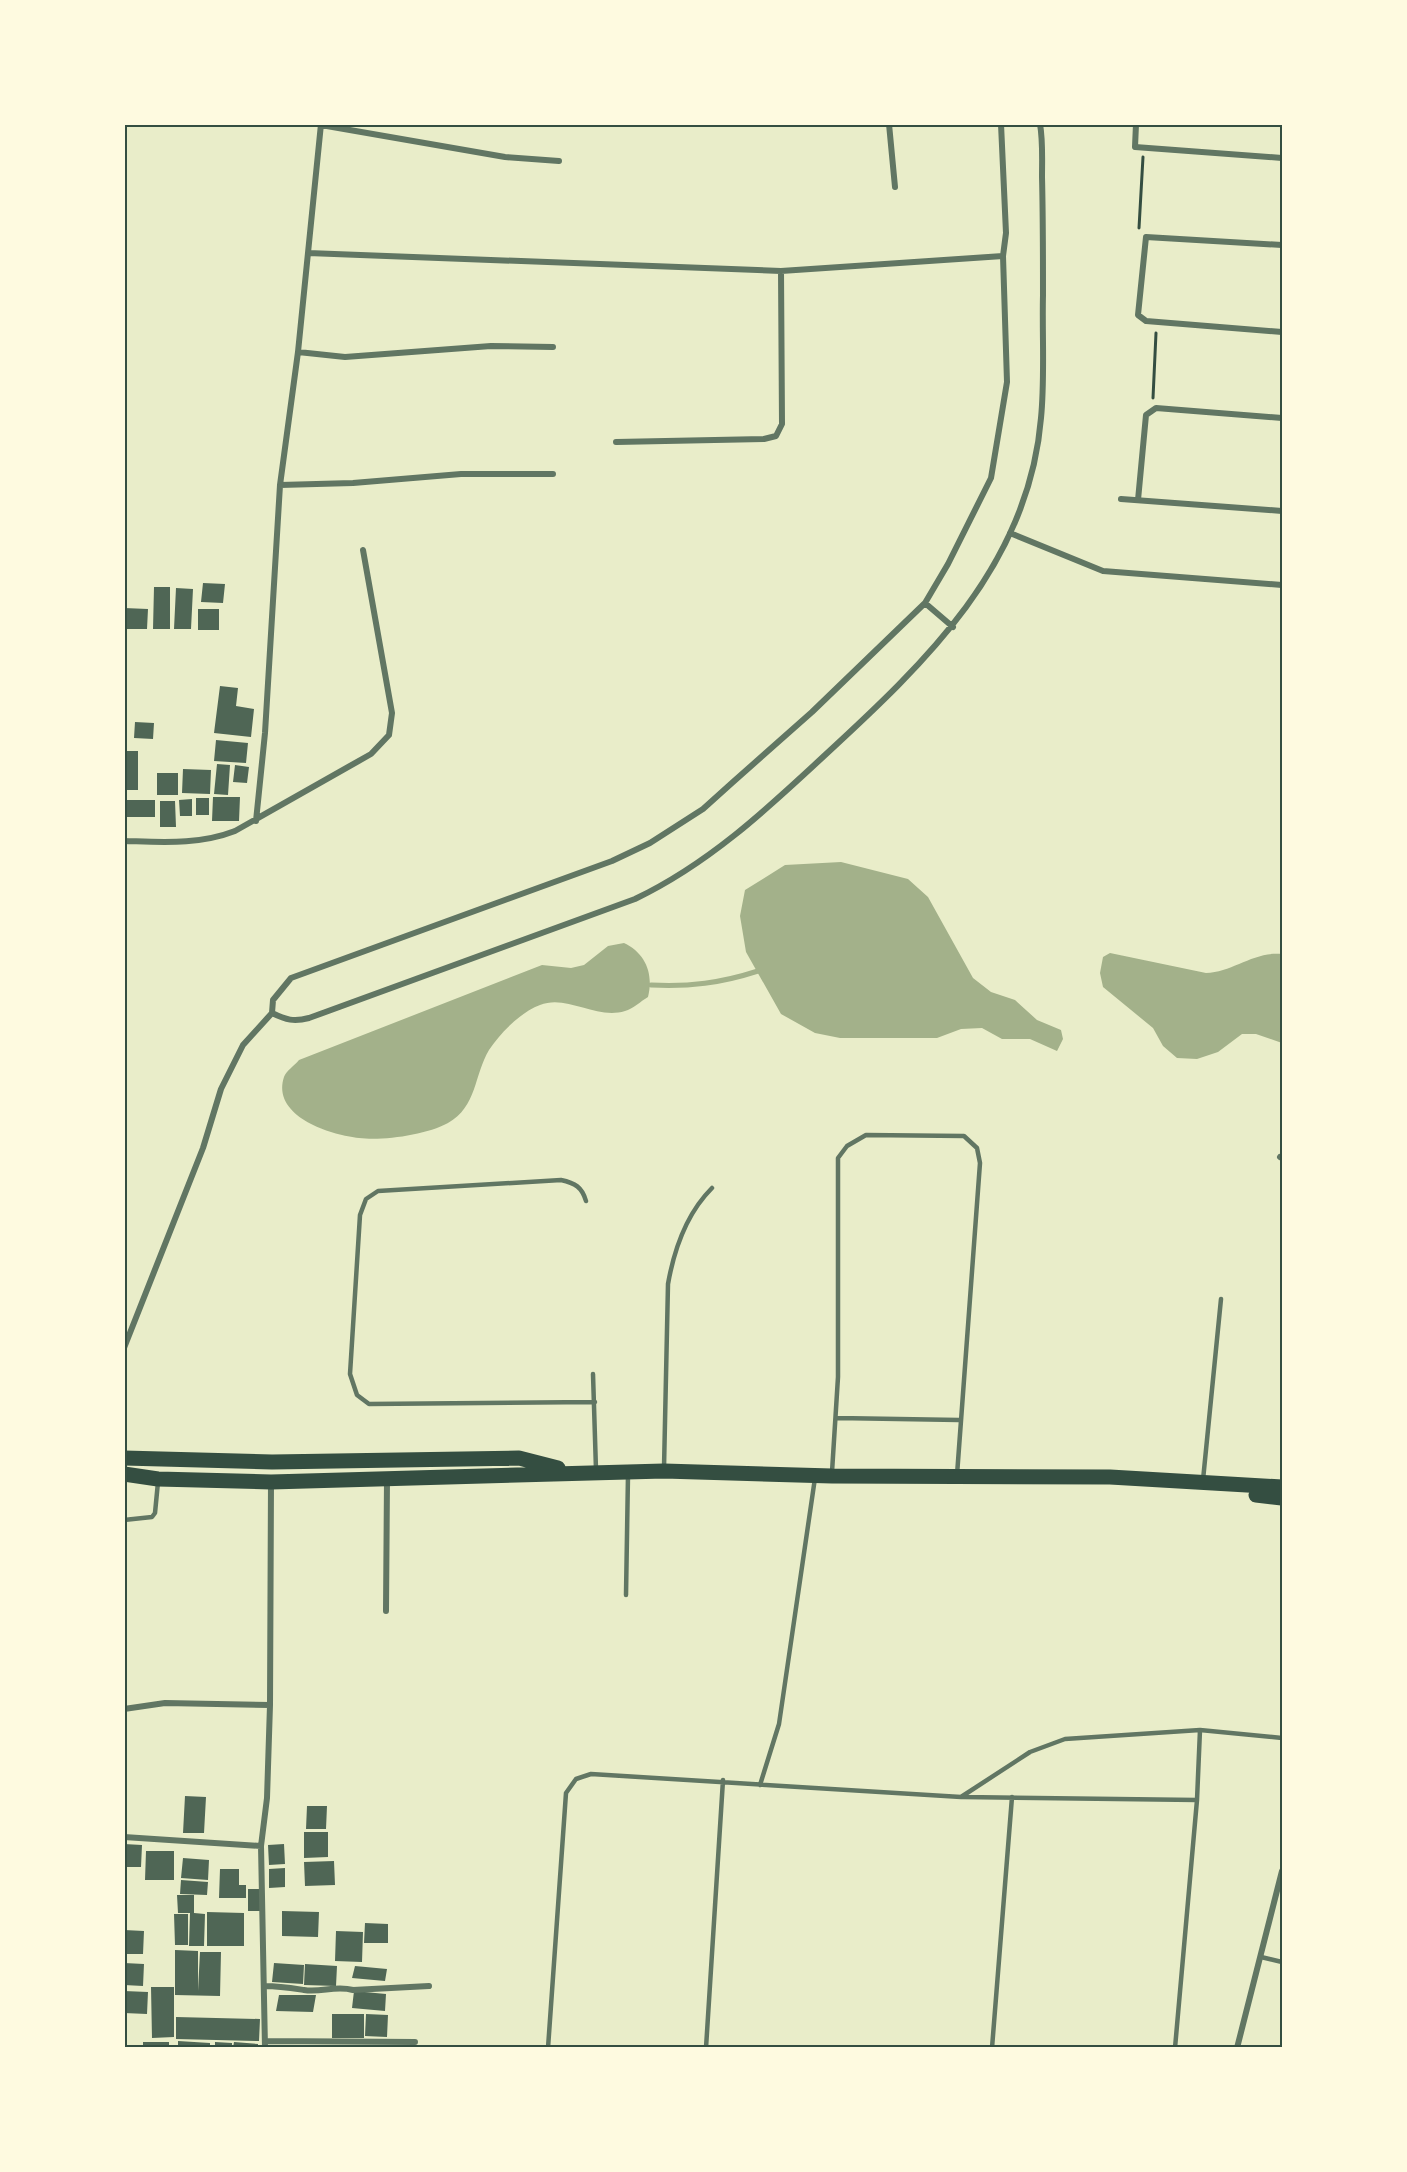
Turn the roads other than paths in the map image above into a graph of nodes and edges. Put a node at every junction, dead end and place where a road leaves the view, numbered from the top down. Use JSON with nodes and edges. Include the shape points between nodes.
{"nodes":[{"id":1,"x":889,"y":124,"type":"edge"},
{"id":2,"x":1001,"y":124,"type":"edge"},
{"id":3,"x":1040,"y":124,"type":"edge"},
{"id":4,"x":1136,"y":124,"type":"edge"},
{"id":5,"x":321,"y":125,"type":"edge"},
{"id":6,"x":1282,"y":158,"type":"edge"},
{"id":7,"x":559,"y":160,"type":"dead end"},
{"id":8,"x":896,"y":187,"type":"dead end"},
{"id":9,"x":1282,"y":245,"type":"edge"},
{"id":10,"x":308,"y":253,"type":"junction"},
{"id":11,"x":1003,"y":255,"type":"junction"},
{"id":12,"x":781,"y":271,"type":"junction"},
{"id":13,"x":1282,"y":332,"type":"edge"},
{"id":14,"x":554,"y":347,"type":"dead end"},
{"id":15,"x":298,"y":352,"type":"junction"},
{"id":16,"x":1282,"y":418,"type":"edge"},
{"id":17,"x":616,"y":442,"type":"dead end"},
{"id":18,"x":553,"y":474,"type":"dead end"},
{"id":19,"x":280,"y":485,"type":"junction"},
{"id":20,"x":1120,"y":499,"type":"dead end"},
{"id":21,"x":1138,"y":500,"type":"junction"},
{"id":22,"x":1282,"y":511,"type":"edge"},
{"id":23,"x":1010,"y":533,"type":"junction"},
{"id":24,"x":363,"y":550,"type":"dead end"},
{"id":25,"x":1282,"y":585,"type":"edge"},
{"id":26,"x":925,"y":603,"type":"junction"},
{"id":27,"x":953,"y":627,"type":"junction"},
{"id":28,"x":256,"y":821,"type":"junction"},
{"id":29,"x":124,"y":841,"type":"edge"},
{"id":30,"x":272,"y":1013,"type":"junction"},
{"id":31,"x":712,"y":1188,"type":"dead end"},
{"id":32,"x":586,"y":1201,"type":"dead end"},
{"id":33,"x":1221,"y":1299,"type":"dead end"},
{"id":34,"x":124,"y":1348,"type":"edge"},
{"id":35,"x":593,"y":1374,"type":"dead end"},
{"id":36,"x":595,"y":1402,"type":"junction"},
{"id":37,"x":837,"y":1418,"type":"junction"},
{"id":38,"x":959,"y":1420,"type":"junction"},
{"id":39,"x":124,"y":1458,"type":"edge"},
{"id":40,"x":664,"y":1471,"type":"junction"},
{"id":41,"x":575,"y":1472,"type":"junction"},
{"id":42,"x":596,"y":1473,"type":"junction"},
{"id":43,"x":628,"y":1473,"type":"junction"},
{"id":44,"x":124,"y":1474,"type":"edge"},
{"id":45,"x":815,"y":1475,"type":"junction"},
{"id":46,"x":957,"y":1475,"type":"junction"},
{"id":47,"x":832,"y":1476,"type":"junction"},
{"id":48,"x":387,"y":1478,"type":"junction"},
{"id":49,"x":158,"y":1479,"type":"junction"},
{"id":50,"x":272,"y":1482,"type":"junction"},
{"id":51,"x":1205,"y":1483,"type":"junction"},
{"id":52,"x":1282,"y":1487,"type":"edge"},
{"id":53,"x":1282,"y":1498,"type":"edge"},
{"id":54,"x":124,"y":1520,"type":"edge"},
{"id":55,"x":626,"y":1594,"type":"dead end"},
{"id":56,"x":386,"y":1611,"type":"dead end"},
{"id":57,"x":270,"y":1705,"type":"junction"},
{"id":58,"x":124,"y":1709,"type":"edge"},
{"id":59,"x":1200,"y":1730,"type":"junction"},
{"id":60,"x":1282,"y":1738,"type":"edge"},
{"id":61,"x":723,"y":1780,"type":"junction"},
{"id":62,"x":760,"y":1785,"type":"junction"},
{"id":63,"x":961,"y":1797,"type":"junction"},
{"id":64,"x":1012,"y":1797,"type":"junction"},
{"id":65,"x":1197,"y":1800,"type":"junction"},
{"id":66,"x":124,"y":1837,"type":"edge"},
{"id":67,"x":261,"y":1846,"type":"junction"},
{"id":68,"x":1282,"y":1871,"type":"edge"},
{"id":69,"x":1261,"y":1957,"type":"junction"},
{"id":70,"x":1282,"y":1962,"type":"edge"},
{"id":71,"x":265,"y":1986,"type":"junction"},
{"id":72,"x":429,"y":1986,"type":"dead end"},
{"id":73,"x":415,"y":2042,"type":"dead end"},
{"id":74,"x":265,"y":2044,"type":"edge"},
{"id":75,"x":548,"y":2048,"type":"edge"},
{"id":76,"x":706,"y":2048,"type":"edge"},
{"id":77,"x":992,"y":2048,"type":"edge"},
{"id":78,"x":1175,"y":2048,"type":"edge"},
{"id":79,"x":1237,"y":2048,"type":"edge"}],
"edges":[{"from":1,"to":8,"type":"street"},
{"from":2,"to":11,"type":"street","via":[[1006,233]]},
{"from":3,"to":23,"type":"street","via":[[1041,419],[1025,500]]},
{"from":4,"to":6,"type":"street","via":[[1135,147]]},
{"from":5,"to":7,"type":"street","via":[[505,157]]},
{"from":5,"to":10,"type":"street"},
{"from":9,"to":13,"type":"street","via":[[1146,237],[1138,315],[1146,321]]},
{"from":10,"to":12,"type":"street"},
{"from":10,"to":15,"type":"street"},
{"from":11,"to":12,"type":"street"},
{"from":11,"to":26,"type":"street","via":[[1007,382],[991,478]]},
{"from":12,"to":17,"type":"street","via":[[782,424],[776,436]]},
{"from":14,"to":15,"type":"street","via":[[491,346],[345,357]]},
{"from":15,"to":19,"type":"street"},
{"from":16,"to":21,"type":"street","via":[[1156,408],[1146,415]]},
{"from":18,"to":19,"type":"street","via":[[461,474]]},
{"from":19,"to":28,"type":"street"},
{"from":20,"to":21,"type":"street"},
{"from":21,"to":22,"type":"street"},
{"from":23,"to":25,"type":"street","via":[[1103,571]]},
{"from":23,"to":27,"type":"street","via":[[999,557]]},
{"from":24,"to":28,"type":"street","via":[[392,713],[389,735],[372,754]]},
{"from":26,"to":27,"type":"street"},
{"from":26,"to":30,"type":"street","via":[[812,712],[703,809],[650,843],[612,861],[291,978],[273,1000]]},
{"from":27,"to":30,"type":"street","via":[[872,712],[812,767],[716,851],[675,880],[636,899],[309,1018],[296,1022]]},
{"from":28,"to":29,"type":"street","via":[[217,838],[194,842]]},
{"from":30,"to":34,"type":"street","via":[[243,1045],[220,1089],[203,1148]]},
{"from":31,"to":40,"type":"lane","via":[[700,1200],[671,1267],[668,1284]]},
{"from":32,"to":36,"type":"lane","via":[[583,1190],[561,1180],[378,1191],[366,1198],[360,1215],[350,1374],[357,1395],[369,1404]]},
{"from":33,"to":51,"type":"lane"},
{"from":35,"to":36,"type":"lane"},
{"from":36,"to":42,"type":"lane"},
{"from":37,"to":38,"type":"lane"},
{"from":37,"to":38,"type":"lane","via":[[838,1158],[847,1146],[866,1135],[964,1136],[977,1148],[980,1163]]},
{"from":37,"to":47,"type":"lane"},
{"from":38,"to":46,"type":"lane"},
{"from":39,"to":41,"type":"highway","via":[[272,1462],[519,1458]]},
{"from":40,"to":43,"type":"highway"},
{"from":40,"to":45,"type":"highway"},
{"from":41,"to":42,"type":"highway"},
{"from":41,"to":48,"type":"highway"},
{"from":42,"to":43,"type":"highway"},
{"from":43,"to":55,"type":"lane"},
{"from":44,"to":49,"type":"highway"},
{"from":45,"to":47,"type":"highway"},
{"from":45,"to":62,"type":"lane","via":[[779,1724]]},
{"from":46,"to":47,"type":"highway"},
{"from":46,"to":51,"type":"highway"},
{"from":48,"to":50,"type":"highway"},
{"from":48,"to":56,"type":"street"},
{"from":49,"to":50,"type":"highway"},
{"from":49,"to":54,"type":"lane","via":[[152,1517]]},
{"from":50,"to":57,"type":"street"},
{"from":51,"to":52,"type":"highway"},
{"from":51,"to":53,"type":"highway"},
{"from":57,"to":58,"type":"street","via":[[176,1703]]},
{"from":57,"to":67,"type":"street"},
{"from":59,"to":60,"type":"lane"},
{"from":59,"to":63,"type":"lane","via":[[1065,1739],[1030,1752]]},
{"from":59,"to":65,"type":"lane"},
{"from":61,"to":62,"type":"lane"},
{"from":61,"to":75,"type":"lane","via":[[591,1774],[576,1779],[566,1793]]},
{"from":61,"to":76,"type":"lane"},
{"from":62,"to":63,"type":"lane"},
{"from":63,"to":64,"type":"lane"},
{"from":64,"to":65,"type":"lane"},
{"from":64,"to":77,"type":"lane"},
{"from":65,"to":78,"type":"lane"},
{"from":66,"to":67,"type":"street"},
{"from":67,"to":71,"type":"street"},
{"from":68,"to":69,"type":"street"},
{"from":69,"to":70,"type":"lane"},
{"from":69,"to":79,"type":"street"},
{"from":71,"to":72,"type":"street","via":[[305,1991],[341,1986],[353,1990]]},
{"from":71,"to":74,"type":"street"},
{"from":73,"to":74,"type":"street"}]}
